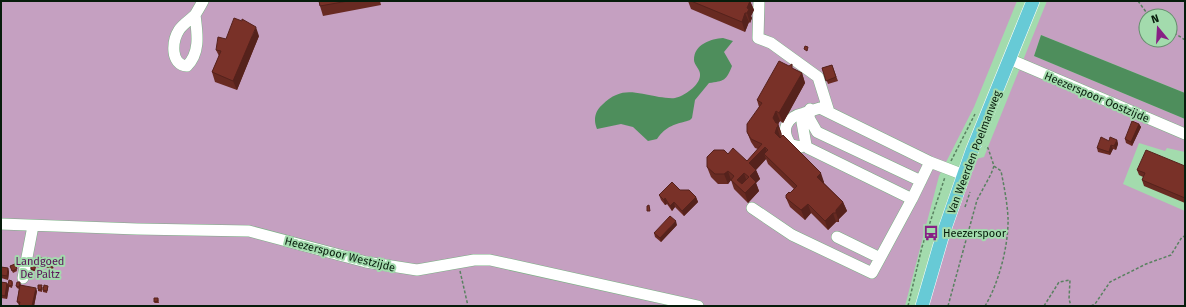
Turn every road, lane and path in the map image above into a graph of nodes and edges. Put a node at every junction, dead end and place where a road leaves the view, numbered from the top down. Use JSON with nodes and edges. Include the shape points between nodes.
{"nodes":[{"id":1,"x":203,"y":1,"type":"edge"},
{"id":2,"x":759,"y":1,"type":"edge"},
{"id":3,"x":1033,"y":1,"type":"edge"},
{"id":4,"x":195,"y":15,"type":"dead end"},
{"id":5,"x":1009,"y":59,"type":"junction"},
{"id":6,"x":807,"y":111,"type":"junction"},
{"id":7,"x":829,"y":112,"type":"junction"},
{"id":8,"x":975,"y":113,"type":"dead end"},
{"id":9,"x":1185,"y":134,"type":"edge"},
{"id":10,"x":806,"y":145,"type":"junction"},
{"id":11,"x":984,"y":147,"type":"dead end"},
{"id":12,"x":930,"y":162,"type":"junction"},
{"id":13,"x":994,"y":166,"type":"junction"},
{"id":14,"x":948,"y":169,"type":"junction"},
{"id":15,"x":964,"y":175,"type":"junction"},
{"id":16,"x":921,"y":181,"type":"junction"},
{"id":17,"x":912,"y":199,"type":"junction"},
{"id":18,"x":752,"y":208,"type":"dead end"},
{"id":19,"x":933,"y":214,"type":"junction"},
{"id":20,"x":938,"y":215,"type":"dead end"},
{"id":21,"x":1,"y":224,"type":"edge"},
{"id":22,"x":33,"y":226,"type":"junction"},
{"id":23,"x":927,"y":232,"type":"junction"},
{"id":24,"x":932,"y":234,"type":"dead end"},
{"id":25,"x":1185,"y":236,"type":"edge"},
{"id":26,"x":837,"y":237,"type":"dead end"},
{"id":27,"x":880,"y":258,"type":"junction"},
{"id":28,"x":459,"y":264,"type":"junction"},
{"id":29,"x":23,"y":278,"type":"dead end"},
{"id":30,"x":468,"y":306,"type":"edge"},
{"id":31,"x":698,"y":306,"type":"edge"},
{"id":32,"x":908,"y":306,"type":"edge"},
{"id":33,"x":922,"y":306,"type":"edge"},
{"id":34,"x":948,"y":306,"type":"edge"},
{"id":35,"x":985,"y":306,"type":"edge"},
{"id":36,"x":1044,"y":306,"type":"edge"},
{"id":37,"x":1071,"y":306,"type":"edge"},
{"id":38,"x":1091,"y":306,"type":"edge"}],
"edges":[{"from":1,"to":4,"type":"street"},
{"from":2,"to":7,"type":"street","via":[[758,38],[771,44],[818,77]]},
{"from":3,"to":5,"type":"main road","name":"Van Weerden Poelmanweg"},
{"from":5,"to":9,"type":"street","name":"Heezerspoor Oostzijde"},
{"from":5,"to":15,"type":"main road","name":"Van Weerden Poelmanweg"},
{"from":6,"to":7,"type":"street","via":[[820,108]]},
{"from":6,"to":10,"type":"street","via":[[802,122]]},
{"from":6,"to":10,"type":"street","via":[[788,121],[784,131],[791,145]]},
{"from":6,"to":16,"type":"street","via":[[818,132]]},
{"from":7,"to":12,"type":"street"},
{"from":8,"to":14,"type":"path"},
{"from":10,"to":17,"type":"street"},
{"from":11,"to":13,"type":"path","via":[[988,148]]},
{"from":12,"to":14,"type":"street"},
{"from":12,"to":16,"type":"street"},
{"from":13,"to":34,"type":"path","via":[[977,200]]},
{"from":13,"to":35,"type":"path","via":[[1001,171],[1008,218],[1007,234],[1001,268],[991,297]]},
{"from":14,"to":15,"type":"street"},
{"from":14,"to":19,"type":"path"},
{"from":15,"to":33,"type":"main road","name":"Van Weerden Poelmanweg"},
{"from":16,"to":17,"type":"street"},
{"from":17,"to":27,"type":"street"},
{"from":18,"to":27,"type":"street","via":[[792,235],[872,273]]},
{"from":19,"to":20,"type":"path"},
{"from":19,"to":23,"type":"path"},
{"from":21,"to":22,"type":"street","name":"Heezerspoor Westzijde"},
{"from":22,"to":28,"type":"street","name":"Heezerspoor Westzijde","via":[[249,231],[366,262],[405,269],[417,270]]},
{"from":22,"to":29,"type":"street"},
{"from":23,"to":24,"type":"path"},
{"from":23,"to":32,"type":"path"},
{"from":25,"to":38,"type":"path","via":[[1171,255],[1110,282]]},
{"from":26,"to":27,"type":"street"},
{"from":28,"to":30,"type":"path"},
{"from":28,"to":31,"type":"street","name":"Heezerspoor Westzijde","via":[[474,260],[490,260]]},
{"from":36,"to":37,"type":"path","via":[[1059,282],[1070,280]]}]}
